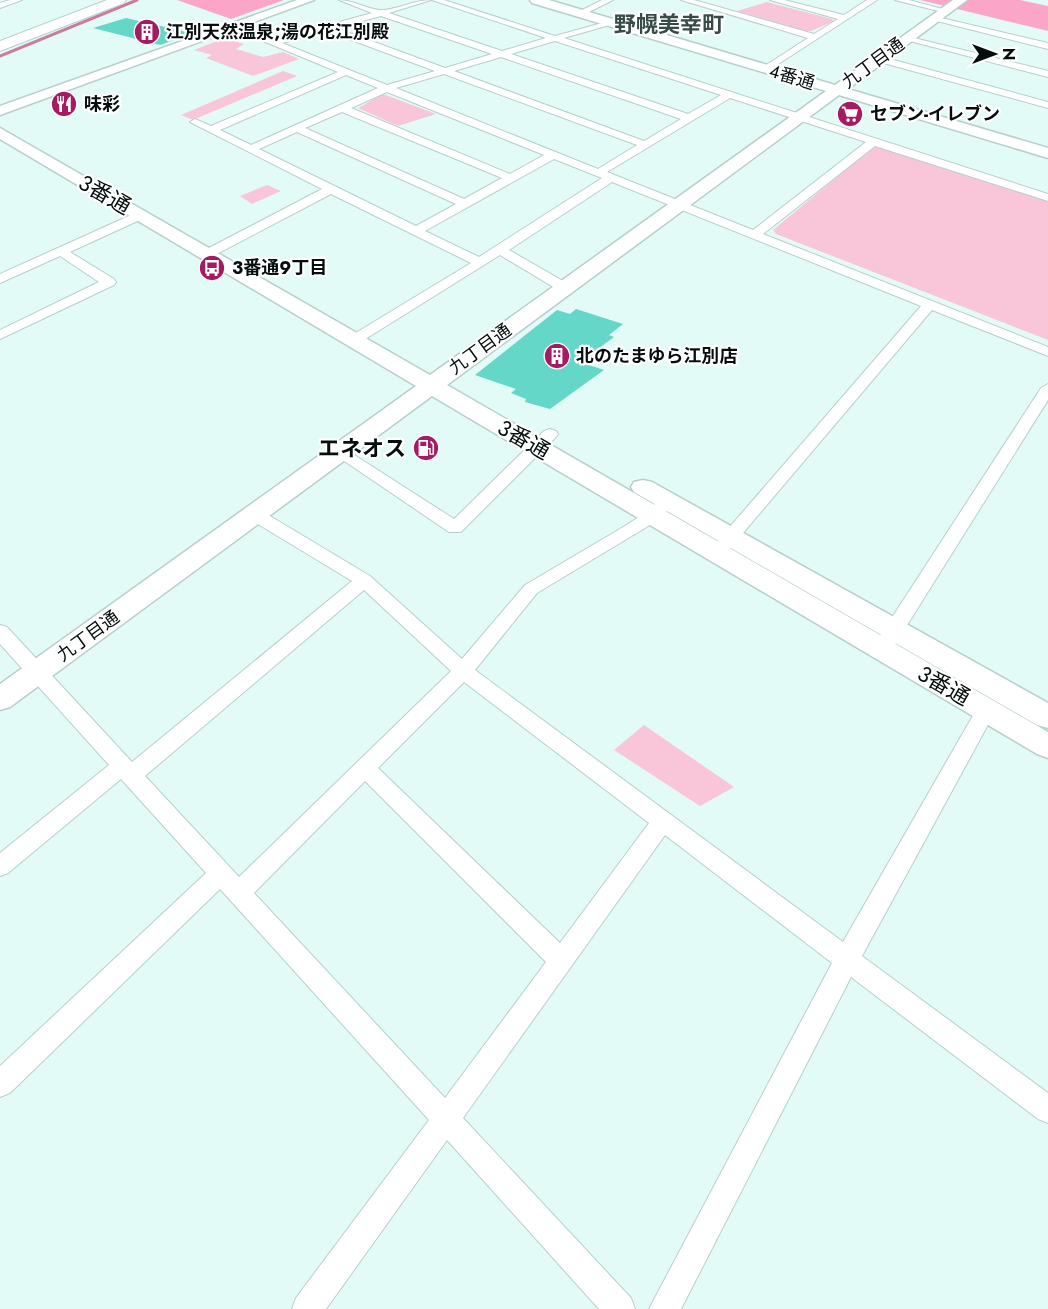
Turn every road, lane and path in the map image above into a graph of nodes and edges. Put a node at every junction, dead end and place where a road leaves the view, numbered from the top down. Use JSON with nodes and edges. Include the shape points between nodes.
{"nodes":[{"id":1,"x":18,"y":0,"type":"edge"},
{"id":2,"x":96,"y":0,"type":"edge"},
{"id":3,"x":119,"y":0,"type":"edge"},
{"id":4,"x":308,"y":0,"type":"edge"},
{"id":5,"x":342,"y":0,"type":"edge"},
{"id":6,"x":427,"y":0,"type":"edge"},
{"id":7,"x":436,"y":0,"type":"edge"},
{"id":8,"x":536,"y":0,"type":"edge"},
{"id":9,"x":609,"y":0,"type":"edge"},
{"id":10,"x":685,"y":0,"type":"edge"},
{"id":11,"x":774,"y":0,"type":"edge"},
{"id":12,"x":899,"y":0,"type":"edge"},
{"id":13,"x":868,"y":1,"type":"edge"},
{"id":14,"x":0,"y":6,"type":"edge"},
{"id":15,"x":948,"y":10,"type":"edge"},
{"id":16,"x":381,"y":13,"type":"junction"},
{"id":17,"x":580,"y":13,"type":"junction"},
{"id":18,"x":845,"y":18,"type":"junction"},
{"id":19,"x":610,"y":22,"type":"junction"},
{"id":20,"x":233,"y":27,"type":"junction"},
{"id":21,"x":328,"y":28,"type":"junction"},
{"id":22,"x":0,"y":37,"type":"edge"},
{"id":23,"x":815,"y":37,"type":"junction"},
{"id":24,"x":909,"y":38,"type":"junction"},
{"id":25,"x":555,"y":39,"type":"junction"},
{"id":26,"x":273,"y":43,"type":"junction"},
{"id":27,"x":0,"y":46,"type":"edge"},
{"id":28,"x":1048,"y":46,"type":"edge"},
{"id":29,"x":502,"y":54,"type":"junction"},
{"id":30,"x":879,"y":59,"type":"junction"},
{"id":31,"x":766,"y":69,"type":"junction"},
{"id":32,"x":446,"y":70,"type":"junction"},
{"id":33,"x":346,"y":72,"type":"junction"},
{"id":34,"x":1048,"y":74,"type":"edge"},
{"id":35,"x":387,"y":88,"type":"junction"},
{"id":36,"x":836,"y":90,"type":"junction"},
{"id":37,"x":728,"y":95,"type":"junction"},
{"id":38,"x":1048,"y":105,"type":"edge"},
{"id":39,"x":342,"y":108,"type":"junction"},
{"id":40,"x":0,"y":111,"type":"edge"},
{"id":41,"x":689,"y":118,"type":"junction"},
{"id":42,"x":798,"y":118,"type":"junction"},
{"id":43,"x":0,"y":121,"type":"edge"},
{"id":44,"x":195,"y":122,"type":"dead end"},
{"id":45,"x":298,"y":129,"type":"junction"},
{"id":46,"x":212,"y":130,"type":"junction"},
{"id":47,"x":0,"y":133,"type":"edge"},
{"id":48,"x":873,"y":142,"type":"junction"},
{"id":49,"x":645,"y":145,"type":"junction"},
{"id":50,"x":251,"y":149,"type":"junction"},
{"id":51,"x":1048,"y":153,"type":"edge"},
{"id":52,"x":554,"y":154,"type":"junction"},
{"id":53,"x":606,"y":175,"type":"junction"},
{"id":54,"x":511,"y":178,"type":"junction"},
{"id":55,"x":331,"y":189,"type":"junction"},
{"id":56,"x":1048,"y":198,"type":"edge"},
{"id":57,"x":465,"y":204,"type":"junction"},
{"id":58,"x":680,"y":204,"type":"junction"},
{"id":59,"x":140,"y":215,"type":"junction"},
{"id":60,"x":416,"y":231,"type":"junction"},
{"id":61,"x":755,"y":234,"type":"junction"},
{"id":62,"x":214,"y":250,"type":"junction"},
{"id":63,"x":500,"y":250,"type":"junction"},
{"id":64,"x":60,"y":251,"type":"junction"},
{"id":65,"x":479,"y":262,"type":"junction"},
{"id":66,"x":2,"y":275,"type":"edge"},
{"id":67,"x":565,"y":288,"type":"junction"},
{"id":68,"x":930,"y":304,"type":"junction"},
{"id":69,"x":0,"y":335,"type":"edge"},
{"id":70,"x":362,"y":335,"type":"junction"},
{"id":71,"x":1048,"y":352,"type":"edge"},
{"id":72,"x":438,"y":379,"type":"junction"},
{"id":73,"x":1048,"y":388,"type":"edge"},
{"id":74,"x":544,"y":440,"type":"junction"},
{"id":75,"x":339,"y":452,"type":"junction"},
{"id":76,"x":661,"y":508,"type":"junction"},
{"id":77,"x":254,"y":514,"type":"junction"},
{"id":78,"x":724,"y":544,"type":"junction"},
{"id":79,"x":364,"y":580,"type":"junction"},
{"id":80,"x":894,"y":629,"type":"junction"},
{"id":81,"x":0,"y":632,"type":"edge"},
{"id":82,"x":882,"y":649,"type":"junction"},
{"id":83,"x":463,"y":671,"type":"junction"},
{"id":84,"x":38,"y":672,"type":"junction"},
{"id":85,"x":0,"y":699,"type":"edge"},
{"id":86,"x":986,"y":710,"type":"junction"},
{"id":87,"x":1048,"y":717,"type":"edge"},
{"id":88,"x":1048,"y":746,"type":"edge"},
{"id":89,"x":365,"y":768,"type":"junction"},
{"id":90,"x":127,"y":770,"type":"junction"},
{"id":91,"x":663,"y":821,"type":"junction"},
{"id":92,"x":0,"y":866,"type":"edge"},
{"id":93,"x":221,"y":873,"type":"junction"},
{"id":94,"x":239,"y":892,"type":"junction"},
{"id":95,"x":848,"y":959,"type":"junction"},
{"id":96,"x":561,"y":960,"type":"junction"},
{"id":97,"x":0,"y":1084,"type":"edge"},
{"id":98,"x":1048,"y":1110,"type":"edge"},
{"id":99,"x":445,"y":1118,"type":"junction"},
{"id":100,"x":307,"y":1309,"type":"edge"},
{"id":101,"x":620,"y":1309,"type":"edge"},
{"id":102,"x":664,"y":1309,"type":"edge"}],
"edges":[{"from":1,"to":14,"type":"street"},
{"from":2,"to":22,"type":"highway"},
{"from":3,"to":27,"type":"highway"},
{"from":4,"to":20,"type":"street"},
{"from":5,"to":16,"type":"street"},
{"from":6,"to":16,"type":"street"},
{"from":7,"to":25,"type":"street"},
{"from":8,"to":17,"type":"street","name":"4番通"},
{"from":9,"to":17,"type":"street"},
{"from":10,"to":23,"type":"street"},
{"from":11,"to":18,"type":"street"},
{"from":12,"to":15,"type":"street"},
{"from":13,"to":18,"type":"street"},
{"from":15,"to":24,"type":"street","name":"九丁目通"},
{"from":15,"to":28,"type":"street"},
{"from":16,"to":21,"type":"street"},
{"from":16,"to":29,"type":"street"},
{"from":17,"to":19,"type":"street","name":"4番通"},
{"from":18,"to":23,"type":"street"},
{"from":19,"to":25,"type":"street"},
{"from":19,"to":31,"type":"street","name":"4番通"},
{"from":20,"to":26,"type":"street"},
{"from":20,"to":40,"type":"street"},
{"from":21,"to":26,"type":"street"},
{"from":21,"to":32,"type":"street"},
{"from":23,"to":31,"type":"street"},
{"from":24,"to":30,"type":"street","name":"九丁目通"},
{"from":24,"to":34,"type":"street"},
{"from":25,"to":29,"type":"street"},
{"from":25,"to":37,"type":"street"},
{"from":26,"to":33,"type":"street"},
{"from":29,"to":32,"type":"street"},
{"from":29,"to":41,"type":"street"},
{"from":30,"to":36,"type":"street","name":"九丁目通"},
{"from":30,"to":38,"type":"street"},
{"from":31,"to":36,"type":"street","name":"4番通"},
{"from":32,"to":35,"type":"street"},
{"from":32,"to":49,"type":"street"},
{"from":33,"to":35,"type":"street"},
{"from":33,"to":46,"type":"street"},
{"from":35,"to":39,"type":"street"},
{"from":35,"to":52,"type":"street"},
{"from":36,"to":42,"type":"street","name":"九丁目通"},
{"from":36,"to":51,"type":"street","name":"4番通"},
{"from":37,"to":41,"type":"street"},
{"from":37,"to":42,"type":"street"},
{"from":39,"to":45,"type":"street"},
{"from":39,"to":54,"type":"street"},
{"from":41,"to":49,"type":"street"},
{"from":42,"to":48,"type":"street"},
{"from":42,"to":58,"type":"street","name":"九丁目通"},
{"from":43,"to":62,"type":"street","name":"3番通"},
{"from":44,"to":46,"type":"street"},
{"from":45,"to":50,"type":"street"},
{"from":45,"to":57,"type":"street"},
{"from":46,"to":50,"type":"street"},
{"from":47,"to":59,"type":"street","name":"3番通"},
{"from":48,"to":56,"type":"street"},
{"from":48,"to":61,"type":"street"},
{"from":49,"to":53,"type":"street"},
{"from":50,"to":55,"type":"street"},
{"from":52,"to":53,"type":"street"},
{"from":52,"to":54,"type":"street"},
{"from":53,"to":58,"type":"street"},
{"from":53,"to":63,"type":"street"},
{"from":54,"to":57,"type":"street"},
{"from":55,"to":60,"type":"street"},
{"from":55,"to":62,"type":"street"},
{"from":57,"to":60,"type":"street"},
{"from":58,"to":61,"type":"street"},
{"from":58,"to":67,"type":"street","name":"九丁目通"},
{"from":59,"to":62,"type":"street","name":"3番通"},
{"from":59,"to":64,"type":"street"},
{"from":60,"to":65,"type":"street"},
{"from":61,"to":68,"type":"street"},
{"from":62,"to":70,"type":"street","name":"3番通"},
{"from":63,"to":65,"type":"street"},
{"from":63,"to":67,"type":"street"},
{"from":64,"to":66,"type":"street"},
{"from":64,"to":69,"type":"street","via":[[109,282]]},
{"from":65,"to":70,"type":"street"},
{"from":67,"to":72,"type":"street","name":"九丁目通"},
{"from":68,"to":71,"type":"street"},
{"from":68,"to":78,"type":"street"},
{"from":70,"to":72,"type":"street","name":"3番通"},
{"from":72,"to":74,"type":"street","name":"3番通"},
{"from":72,"to":75,"type":"street","name":"九丁目通"},
{"from":73,"to":80,"type":"street"},
{"from":74,"to":75,"type":"street","via":[[455,528]]},
{"from":74,"to":76,"type":"street","name":"3番通"},
{"from":75,"to":77,"type":"street","name":"九丁目通"},
{"from":76,"to":78,"type":"street","name":"3番通"},
{"from":76,"to":83,"type":"street","via":[[531,589]]},
{"from":77,"to":79,"type":"street"},
{"from":77,"to":84,"type":"street","name":"九丁目通"},
{"from":78,"to":80,"type":"street","name":"3番通"},
{"from":78,"to":82,"type":"street","name":"3番通"},
{"from":79,"to":83,"type":"street"},
{"from":79,"to":90,"type":"street"},
{"from":80,"to":82,"type":"street"},
{"from":80,"to":87,"type":"street","name":"3番通"},
{"from":81,"to":84,"type":"street"},
{"from":82,"to":86,"type":"street","name":"3番通"},
{"from":83,"to":89,"type":"street"},
{"from":83,"to":91,"type":"street"},
{"from":84,"to":85,"type":"street","name":"九丁目通"},
{"from":84,"to":90,"type":"street"},
{"from":86,"to":88,"type":"street","name":"3番通"},
{"from":86,"to":95,"type":"street"},
{"from":89,"to":94,"type":"street"},
{"from":89,"to":96,"type":"street"},
{"from":90,"to":92,"type":"street"},
{"from":90,"to":93,"type":"street"},
{"from":91,"to":95,"type":"street"},
{"from":91,"to":96,"type":"street"},
{"from":93,"to":94,"type":"street"},
{"from":93,"to":97,"type":"street"},
{"from":94,"to":99,"type":"street"},
{"from":95,"to":98,"type":"street"},
{"from":95,"to":102,"type":"street"},
{"from":96,"to":99,"type":"street"},
{"from":99,"to":100,"type":"street"},
{"from":99,"to":101,"type":"street"}]}
